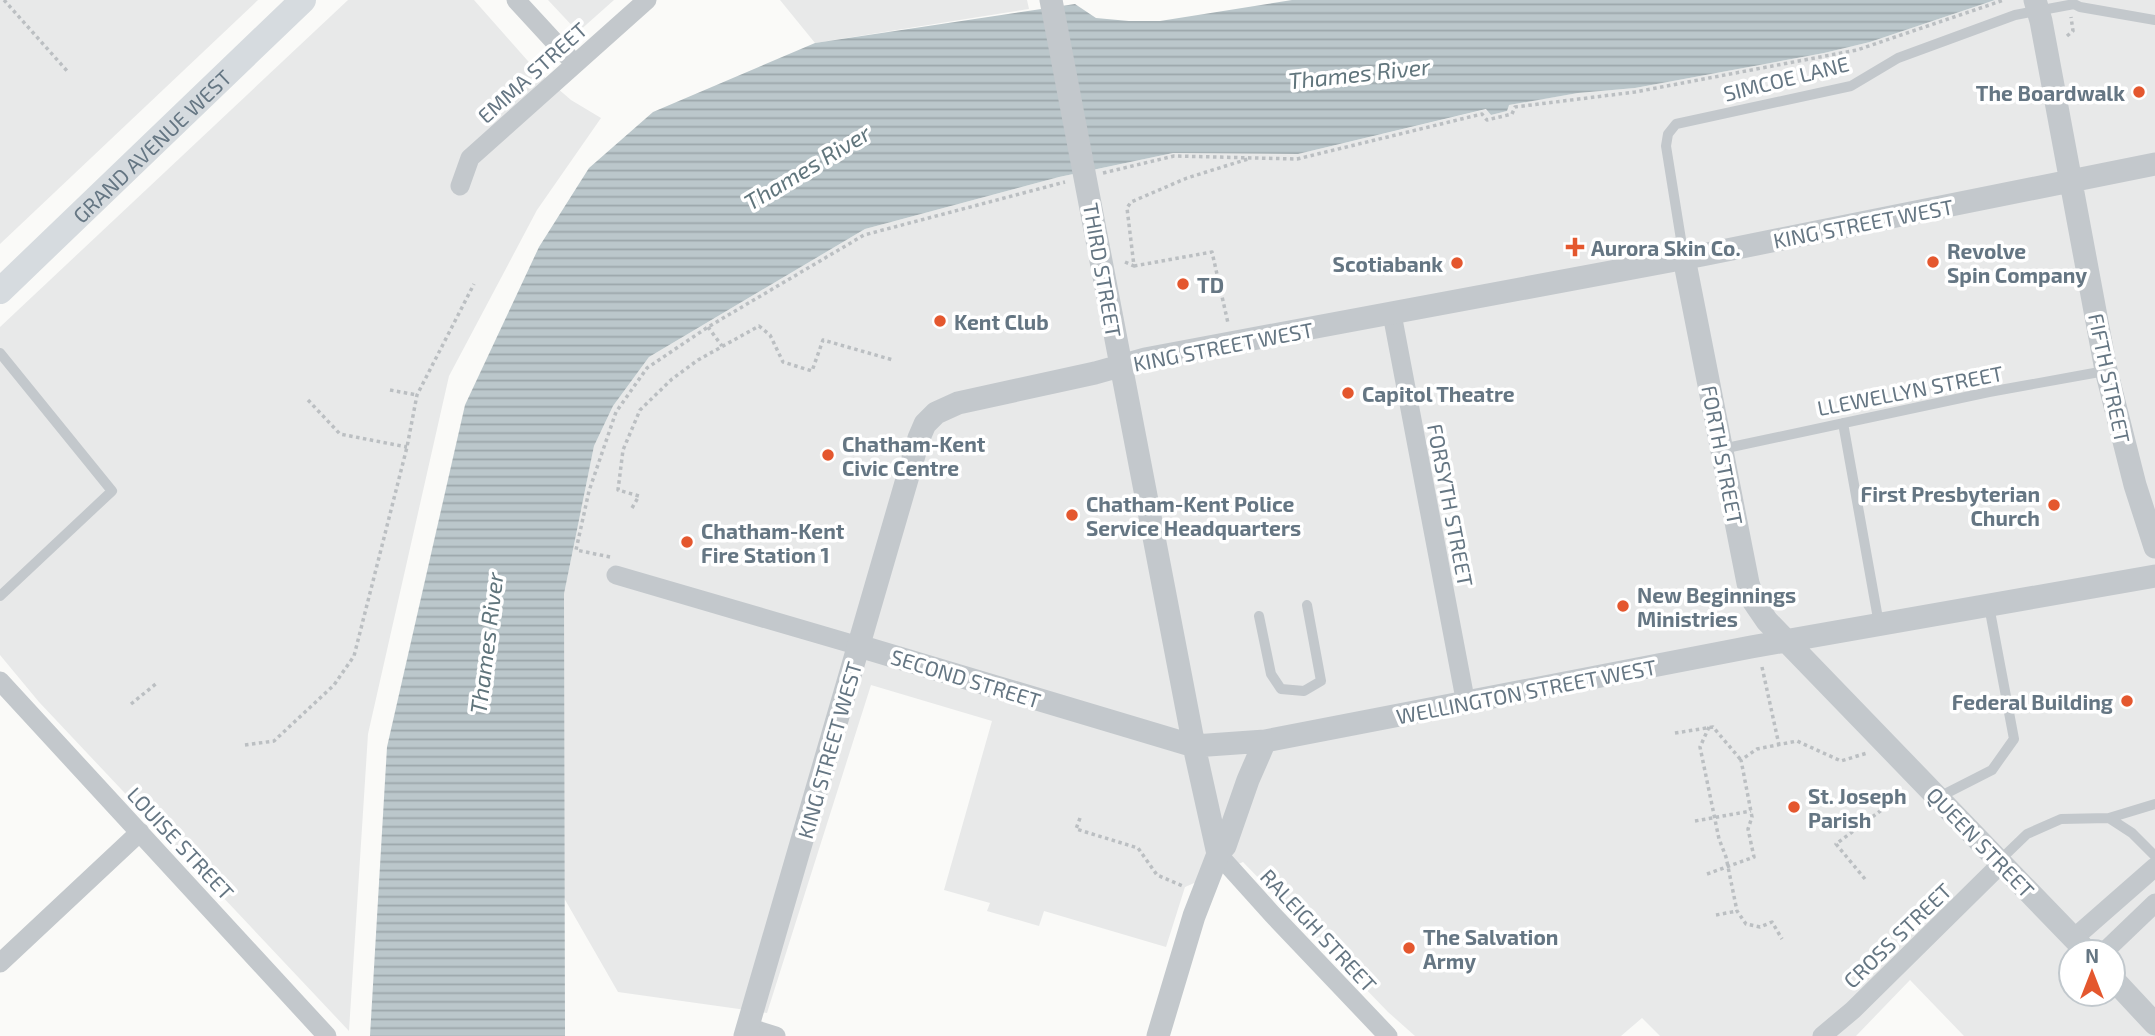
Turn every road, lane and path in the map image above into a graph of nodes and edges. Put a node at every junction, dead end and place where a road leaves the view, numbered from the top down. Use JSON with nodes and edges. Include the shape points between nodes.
{"nodes":[{"id":1,"x":4,"y":0,"type":"edge"},
{"id":2,"x":303,"y":0,"type":"edge"},
{"id":3,"x":516,"y":0,"type":"edge"},
{"id":4,"x":646,"y":0,"type":"edge"},
{"id":5,"x":1051,"y":0,"type":"edge"},
{"id":6,"x":2004,"y":0,"type":"edge"},
{"id":7,"x":2038,"y":11,"type":"edge"},
{"id":8,"x":2155,"y":20,"type":"edge"},
{"id":9,"x":574,"y":62,"type":"junction"},
{"id":10,"x":68,"y":72,"type":"dead end"},
{"id":11,"x":1252,"y":158,"type":"junction"},
{"id":12,"x":2155,"y":164,"type":"edge"},
{"id":13,"x":1093,"y":175,"type":"dead end"},
{"id":14,"x":1067,"y":181,"type":"dead end"},
{"id":15,"x":2071,"y":183,"type":"junction"},
{"id":16,"x":460,"y":186,"type":"dead end"},
{"id":17,"x":1684,"y":258,"type":"junction"},
{"id":18,"x":1125,"y":262,"type":"dead end"},
{"id":19,"x":1133,"y":266,"type":"junction"},
{"id":20,"x":474,"y":284,"type":"dead end"},
{"id":21,"x":0,"y":291,"type":"edge"},
{"id":22,"x":1392,"y":314,"type":"junction"},
{"id":23,"x":1228,"y":323,"type":"dead end"},
{"id":24,"x":709,"y":327,"type":"junction"},
{"id":25,"x":722,"y":346,"type":"junction"},
{"id":26,"x":0,"y":353,"type":"edge"},
{"id":27,"x":893,"y":360,"type":"dead end"},
{"id":28,"x":1120,"y":367,"type":"junction"},
{"id":29,"x":2106,"y":370,"type":"junction"},
{"id":30,"x":390,"y":390,"type":"dead end"},
{"id":31,"x":417,"y":395,"type":"junction"},
{"id":32,"x":308,"y":400,"type":"dead end"},
{"id":33,"x":1843,"y":423,"type":"junction"},
{"id":34,"x":407,"y":447,"type":"junction"},
{"id":35,"x":1722,"y":449,"type":"junction"},
{"id":36,"x":632,"y":509,"type":"dead end"},
{"id":37,"x":2155,"y":547,"type":"edge"},
{"id":38,"x":616,"y":575,"type":"joint"},
{"id":39,"x":2155,"y":576,"type":"edge"},
{"id":40,"x":0,"y":596,"type":"edge"},
{"id":41,"x":1989,"y":605,"type":"junction"},
{"id":42,"x":1307,"y":606,"type":"dead end"},
{"id":43,"x":1259,"y":616,"type":"dead end"},
{"id":44,"x":1879,"y":624,"type":"junction"},
{"id":45,"x":1787,"y":640,"type":"junction"},
{"id":46,"x":859,"y":646,"type":"junction"},
{"id":47,"x":1762,"y":667,"type":"dead end"},
{"id":48,"x":0,"y":681,"type":"edge"},
{"id":49,"x":156,"y":683,"type":"dead end"},
{"id":50,"x":131,"y":704,"type":"dead end"},
{"id":51,"x":1466,"y":704,"type":"junction"},
{"id":52,"x":1709,"y":727,"type":"junction"},
{"id":53,"x":1675,"y":733,"type":"dead end"},
{"id":54,"x":1265,"y":741,"type":"junction"},
{"id":55,"x":245,"y":745,"type":"dead end"},
{"id":56,"x":1779,"y":745,"type":"junction"},
{"id":57,"x":1194,"y":746,"type":"junction"},
{"id":58,"x":1867,"y":753,"type":"dead end"},
{"id":59,"x":1741,"y":760,"type":"junction"},
{"id":60,"x":1903,"y":794,"type":"dead end"},
{"id":61,"x":1939,"y":797,"type":"junction"},
{"id":62,"x":2155,"y":804,"type":"edge"},
{"id":63,"x":1751,"y":811,"type":"junction"},
{"id":64,"x":1080,"y":818,"type":"dead end"},
{"id":65,"x":1714,"y":818,"type":"junction"},
{"id":66,"x":2109,"y":818,"type":"junction"},
{"id":67,"x":1695,"y":821,"type":"dead end"},
{"id":68,"x":140,"y":832,"type":"junction"},
{"id":69,"x":1219,"y":854,"type":"junction"},
{"id":70,"x":2155,"y":856,"type":"edge"},
{"id":71,"x":2001,"y":862,"type":"junction"},
{"id":72,"x":1728,"y":866,"type":"junction"},
{"id":73,"x":2155,"y":867,"type":"edge"},
{"id":74,"x":1707,"y":874,"type":"dead end"},
{"id":75,"x":1864,"y":879,"type":"dead end"},
{"id":76,"x":1187,"y":888,"type":"dead end"},
{"id":77,"x":2155,"y":903,"type":"edge"},
{"id":78,"x":1737,"y":911,"type":"junction"},
{"id":79,"x":1716,"y":915,"type":"dead end"},
{"id":80,"x":2073,"y":938,"type":"edge"},
{"id":81,"x":2087,"y":938,"type":"edge"},
{"id":82,"x":2119,"y":938,"type":"edge"},
{"id":83,"x":1782,"y":939,"type":"dead end"},
{"id":84,"x":0,"y":963,"type":"edge"},
{"id":85,"x":2127,"y":994,"type":"edge"},
{"id":86,"x":2155,"y":1024,"type":"edge"},
{"id":87,"x":746,"y":1032,"type":"edge"},
{"id":88,"x":327,"y":1036,"type":"edge"},
{"id":89,"x":776,"y":1036,"type":"edge"},
{"id":90,"x":1158,"y":1036,"type":"edge"},
{"id":91,"x":1388,"y":1036,"type":"edge"},
{"id":92,"x":1822,"y":1036,"type":"edge"}],
"edges":[{"from":1,"to":10,"type":"path"},
{"from":2,"to":21,"type":"main road","name":"GRAND AVENUE WEST"},
{"from":3,"to":9,"type":"street"},
{"from":4,"to":9,"type":"street","name":"EMMA STREET"},
{"from":5,"to":28,"type":"street","name":"THIRD STREET"},
{"from":6,"to":11,"type":"path","via":[[1857,50],[1635,92],[1515,107],[1512,114],[1487,120],[1482,114],[1297,159]]},
{"from":7,"to":15,"type":"street","name":"FIFTH STREET"},
{"from":8,"to":17,"type":"lane","name":"SIMCOE LANE","via":[[2074,4],[2015,15],[1898,58],[1851,86],[1676,124],[1666,146]]},
{"from":9,"to":16,"type":"street","name":"EMMA STREET","via":[[470,158]]},
{"from":11,"to":13,"type":"path","via":[[1174,156]]},
{"from":11,"to":19,"type":"path","via":[[1131,201],[1127,208]]},
{"from":12,"to":15,"type":"street","name":"KING STREET WEST"},
{"from":14,"to":24,"type":"path","via":[[864,235]]},
{"from":15,"to":17,"type":"street","name":"KING STREET WEST"},
{"from":15,"to":29,"type":"street","name":"FIFTH STREET"},
{"from":17,"to":22,"type":"street","name":"KING STREET WEST"},
{"from":17,"to":35,"type":"street","name":"FORTH STREET"},
{"from":18,"to":19,"type":"path"},
{"from":19,"to":23,"type":"path","via":[[1212,252]]},
{"from":20,"to":31,"type":"path"},
{"from":22,"to":28,"type":"street","name":"KING STREET WEST"},
{"from":22,"to":51,"type":"street","name":"FORSYTH STREET"},
{"from":24,"to":25,"type":"path"},
{"from":24,"to":38,"type":"path","via":[[647,368],[615,412],[589,491],[576,550],[612,557]]},
{"from":25,"to":27,"type":"path","via":[[759,326],[770,335],[783,362],[812,371],[823,340]]},
{"from":25,"to":36,"type":"path","via":[[672,379],[640,410],[623,450],[618,490],[639,496]]},
{"from":26,"to":40,"type":"lane","via":[[112,491]]},
{"from":28,"to":46,"type":"street","name":"KING STREET WEST","via":[[958,403],[925,424]]},
{"from":28,"to":57,"type":"street","name":"THIRD STREET"},
{"from":29,"to":33,"type":"lane","name":"LLEWELLYN STREET"},
{"from":29,"to":37,"type":"street","name":"FIFTH STREET","via":[[2134,485]]},
{"from":30,"to":31,"type":"path"},
{"from":31,"to":34,"type":"path"},
{"from":32,"to":34,"type":"path","via":[[340,434]]},
{"from":33,"to":35,"type":"lane","name":"LLEWELLYN STREET"},
{"from":33,"to":44,"type":"lane"},
{"from":34,"to":55,"type":"path","via":[[354,656],[334,685],[274,741]]},
{"from":35,"to":45,"type":"street","name":"FORTH STREET","via":[[1754,601]]},
{"from":38,"to":46,"type":"street","name":"SECOND STREET"},
{"from":39,"to":41,"type":"street","name":"WELLINGTON STREET WEST"},
{"from":41,"to":44,"type":"street","name":"WELLINGTON STREET WEST"},
{"from":41,"to":61,"type":"lane","via":[[2014,739],[1992,770]]},
{"from":42,"to":43,"type":"lane","via":[[1321,681],[1304,691],[1281,690],[1271,674]]},
{"from":44,"to":45,"type":"street","name":"WELLINGTON STREET WEST"},
{"from":45,"to":51,"type":"street","name":"WELLINGTON STREET WEST"},
{"from":45,"to":61,"type":"street","name":"QUEEN STREET"},
{"from":46,"to":57,"type":"street","name":"SECOND STREET"},
{"from":46,"to":87,"type":"street","name":"KING STREET WEST"},
{"from":47,"to":56,"type":"path"},
{"from":48,"to":68,"type":"street","name":"LOUISE STREET"},
{"from":49,"to":50,"type":"path"},
{"from":51,"to":54,"type":"street","name":"WELLINGTON STREET WEST"},
{"from":52,"to":53,"type":"path"},
{"from":52,"to":59,"type":"path"},
{"from":52,"to":65,"type":"path","via":[[1700,747]]},
{"from":54,"to":57,"type":"street","name":"WELLINGTON STREET WEST"},
{"from":54,"to":69,"type":"street"},
{"from":56,"to":58,"type":"path","via":[[1797,741],[1841,761]]},
{"from":56,"to":59,"type":"path","via":[[1757,749]]},
{"from":57,"to":69,"type":"street"},
{"from":59,"to":63,"type":"path"},
{"from":60,"to":75,"type":"path","via":[[1836,844]]},
{"from":61,"to":71,"type":"street","name":"QUEEN STREET"},
{"from":62,"to":66,"type":"lane"},
{"from":63,"to":65,"type":"path"},
{"from":63,"to":72,"type":"path","via":[[1748,829],[1754,858]]},
{"from":64,"to":76,"type":"path","via":[[1076,829],[1138,848],[1157,875]]},
{"from":65,"to":67,"type":"path"},
{"from":65,"to":72,"type":"path"},
{"from":66,"to":70,"type":"lane"},
{"from":66,"to":71,"type":"lane","via":[[2061,819],[2027,834]]},
{"from":68,"to":84,"type":"street"},
{"from":68,"to":88,"type":"street","name":"LOUISE STREET"},
{"from":69,"to":90,"type":"street","via":[[1194,916]]},
{"from":69,"to":91,"type":"street","name":"RALEIGH STREET"},
{"from":71,"to":80,"type":"street","name":"QUEEN STREET"},
{"from":71,"to":92,"type":"street","name":"CROSS STREET"},
{"from":72,"to":74,"type":"path"},
{"from":72,"to":78,"type":"path"},
{"from":73,"to":81,"type":"street"},
{"from":77,"to":82,"type":"street"},
{"from":78,"to":79,"type":"path"},
{"from":78,"to":83,"type":"path","via":[[1746,924],[1772,922]]},
{"from":85,"to":86,"type":"street"},
{"from":87,"to":89,"type":"street"}]}
